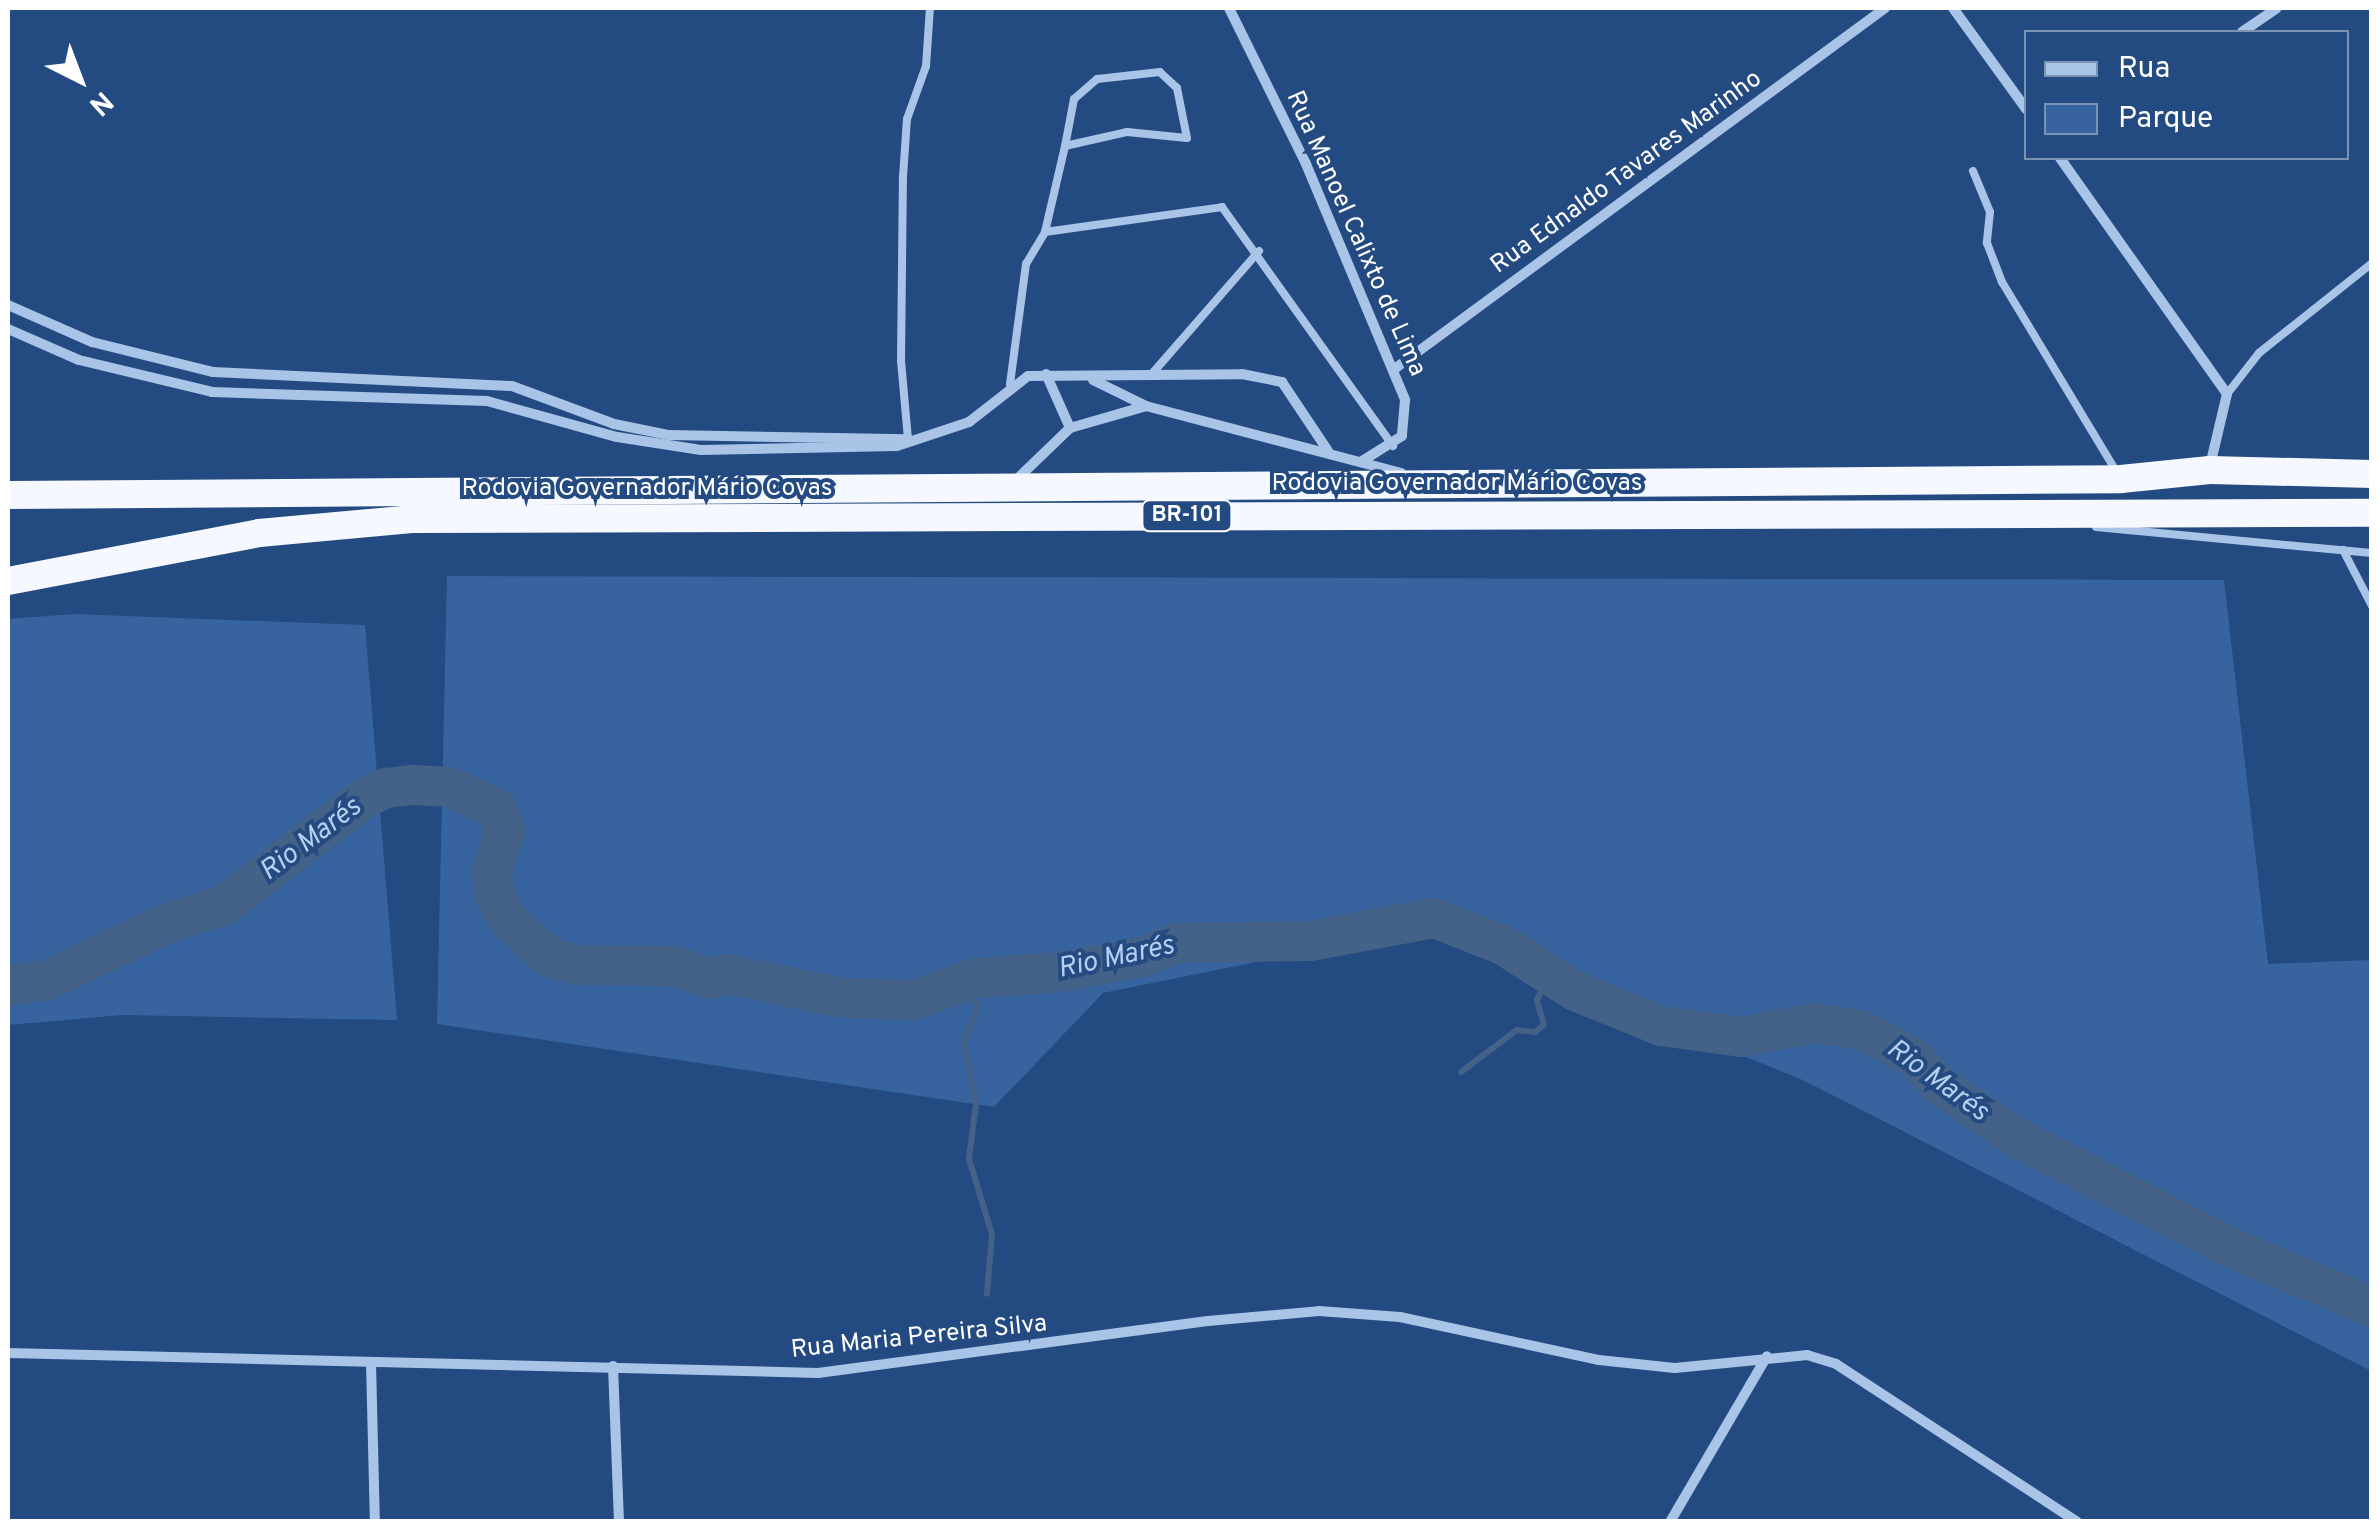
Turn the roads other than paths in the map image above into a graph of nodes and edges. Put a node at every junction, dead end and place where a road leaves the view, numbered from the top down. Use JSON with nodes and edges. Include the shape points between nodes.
{"nodes":[{"id":1,"x":930,"y":8,"type":"edge"},
{"id":2,"x":1230,"y":8,"type":"edge"},
{"id":3,"x":1885,"y":8,"type":"edge"},
{"id":4,"x":1953,"y":8,"type":"edge"},
{"id":5,"x":2277,"y":8,"type":"edge"},
{"id":6,"x":2245,"y":30,"type":"edge"},
{"id":7,"x":2024,"y":106,"type":"edge"},
{"id":8,"x":1065,"y":146,"type":"junction"},
{"id":9,"x":2064,"y":160,"type":"edge"},
{"id":10,"x":1973,"y":171,"type":"dead end"},
{"id":11,"x":1045,"y":232,"type":"junction"},
{"id":12,"x":1259,"y":251,"type":"junction"},
{"id":13,"x":2372,"y":263,"type":"edge"},
{"id":14,"x":8,"y":305,"type":"edge"},
{"id":15,"x":8,"y":329,"type":"edge"},
{"id":16,"x":1393,"y":370,"type":"junction"},
{"id":17,"x":1046,"y":374,"type":"junction"},
{"id":18,"x":1150,"y":376,"type":"junction"},
{"id":19,"x":1088,"y":378,"type":"junction"},
{"id":20,"x":1010,"y":384,"type":"junction"},
{"id":21,"x":2227,"y":394,"type":"junction"},
{"id":22,"x":1146,"y":406,"type":"junction"},
{"id":23,"x":1070,"y":428,"type":"junction"},
{"id":24,"x":908,"y":440,"type":"junction"},
{"id":25,"x":1393,"y":446,"type":"junction"},
{"id":26,"x":1328,"y":451,"type":"junction"},
{"id":27,"x":1362,"y":462,"type":"junction"},
{"id":28,"x":2210,"y":470,"type":"junction"},
{"id":29,"x":2372,"y":474,"type":"edge"},
{"id":30,"x":2121,"y":480,"type":"junction"},
{"id":31,"x":1432,"y":482,"type":"junction"},
{"id":32,"x":1010,"y":486,"type":"junction"},
{"id":33,"x":8,"y":494,"type":"edge"},
{"id":34,"x":2372,"y":513,"type":"edge"},
{"id":35,"x":1982,"y":514,"type":"junction"},
{"id":36,"x":2344,"y":550,"type":"junction"},
{"id":37,"x":2372,"y":552,"type":"edge"},
{"id":38,"x":8,"y":581,"type":"edge"},
{"id":39,"x":2372,"y":606,"type":"edge"},
{"id":40,"x":8,"y":1353,"type":"edge"},
{"id":41,"x":1767,"y":1356,"type":"junction"},
{"id":42,"x":371,"y":1363,"type":"junction"},
{"id":43,"x":612,"y":1366,"type":"junction"},
{"id":44,"x":1672,"y":1521,"type":"edge"},
{"id":45,"x":376,"y":1522,"type":"edge"},
{"id":46,"x":619,"y":1522,"type":"edge"},
{"id":47,"x":2077,"y":1522,"type":"edge"}],
"edges":[{"from":1,"to":24,"type":"lane","via":[[926,66],[907,119],[903,178],[900,361]]},
{"from":2,"to":16,"type":"street","name":"Rua Manoel Calixto de Lima","via":[[1306,164]]},
{"from":3,"to":16,"type":"street","name":"Rua Ednaldo Tavares Marinho"},
{"from":4,"to":7,"type":"street"},
{"from":5,"to":6,"type":"street"},
{"from":8,"to":8,"type":"lane","via":[[1127,132],[1186,138],[1178,88],[1160,72],[1097,79],[1074,99]]},
{"from":8,"to":11,"type":"lane"},
{"from":9,"to":21,"type":"street"},
{"from":10,"to":30,"type":"lane","via":[[1990,212],[1987,243],[2002,282]]},
{"from":11,"to":12,"type":"lane","via":[[1222,207]]},
{"from":11,"to":20,"type":"lane","via":[[1026,264]]},
{"from":12,"to":18,"type":"lane"},
{"from":12,"to":25,"type":"lane"},
{"from":13,"to":21,"type":"lane","via":[[2259,353]]},
{"from":14,"to":24,"type":"street","via":[[92,342],[213,372],[512,386],[614,424],[668,435]]},
{"from":15,"to":24,"type":"street","via":[[79,360],[212,392],[487,401],[660,446],[776,450],[897,446]]},
{"from":16,"to":25,"type":"street","name":"Rua Manoel Calixto de Lima","via":[[1408,413]]},
{"from":17,"to":19,"type":"street"},
{"from":17,"to":20,"type":"street"},
{"from":17,"to":23,"type":"street"},
{"from":18,"to":19,"type":"street"},
{"from":18,"to":26,"type":"street","via":[[1242,374],[1282,382]]},
{"from":19,"to":22,"type":"street"},
{"from":20,"to":24,"type":"street","via":[[969,422]]},
{"from":21,"to":28,"type":"street"},
{"from":22,"to":23,"type":"street"},
{"from":22,"to":26,"type":"street"},
{"from":23,"to":32,"type":"street"},
{"from":25,"to":27,"type":"street"},
{"from":26,"to":27,"type":"street"},
{"from":27,"to":31,"type":"street"},
{"from":28,"to":29,"type":"highway","name":"Rodovia Governador Mário Covas","number":"BR-101"},
{"from":28,"to":30,"type":"highway","name":"Rodovia Governador Mário Covas","number":"BR-101"},
{"from":30,"to":31,"type":"highway","name":"Rodovia Governador Mário Covas","number":"BR-101"},
{"from":31,"to":32,"type":"highway","name":"Rodovia Governador Mário Covas","number":"BR-101"},
{"from":32,"to":33,"type":"highway","name":"Rodovia Governador Mário Covas","number":"BR-101"},
{"from":34,"to":35,"type":"highway","name":"Rodovia Governador Mário Covas","number":"BR-101"},
{"from":35,"to":36,"type":"lane"},
{"from":35,"to":38,"type":"highway","name":"Rodovia Governador Mário Covas","number":"BR-101","via":[[414,519],[240,536]]},
{"from":36,"to":37,"type":"lane"},
{"from":36,"to":39,"type":"lane"},
{"from":40,"to":42,"type":"street","name":"Rua Maria Pereira Silva"},
{"from":41,"to":43,"type":"street","name":"Rua Maria Pereira Silva","via":[[1675,1368],[1599,1360],[1400,1317],[1318,1311],[818,1373]]},
{"from":41,"to":44,"type":"street"},
{"from":41,"to":47,"type":"street","name":"Rua Maria Pereira Silva","via":[[1787,1352],[1836,1364]]},
{"from":42,"to":43,"type":"street","name":"Rua Maria Pereira Silva"},
{"from":42,"to":45,"type":"street"},
{"from":43,"to":46,"type":"street"}]}
